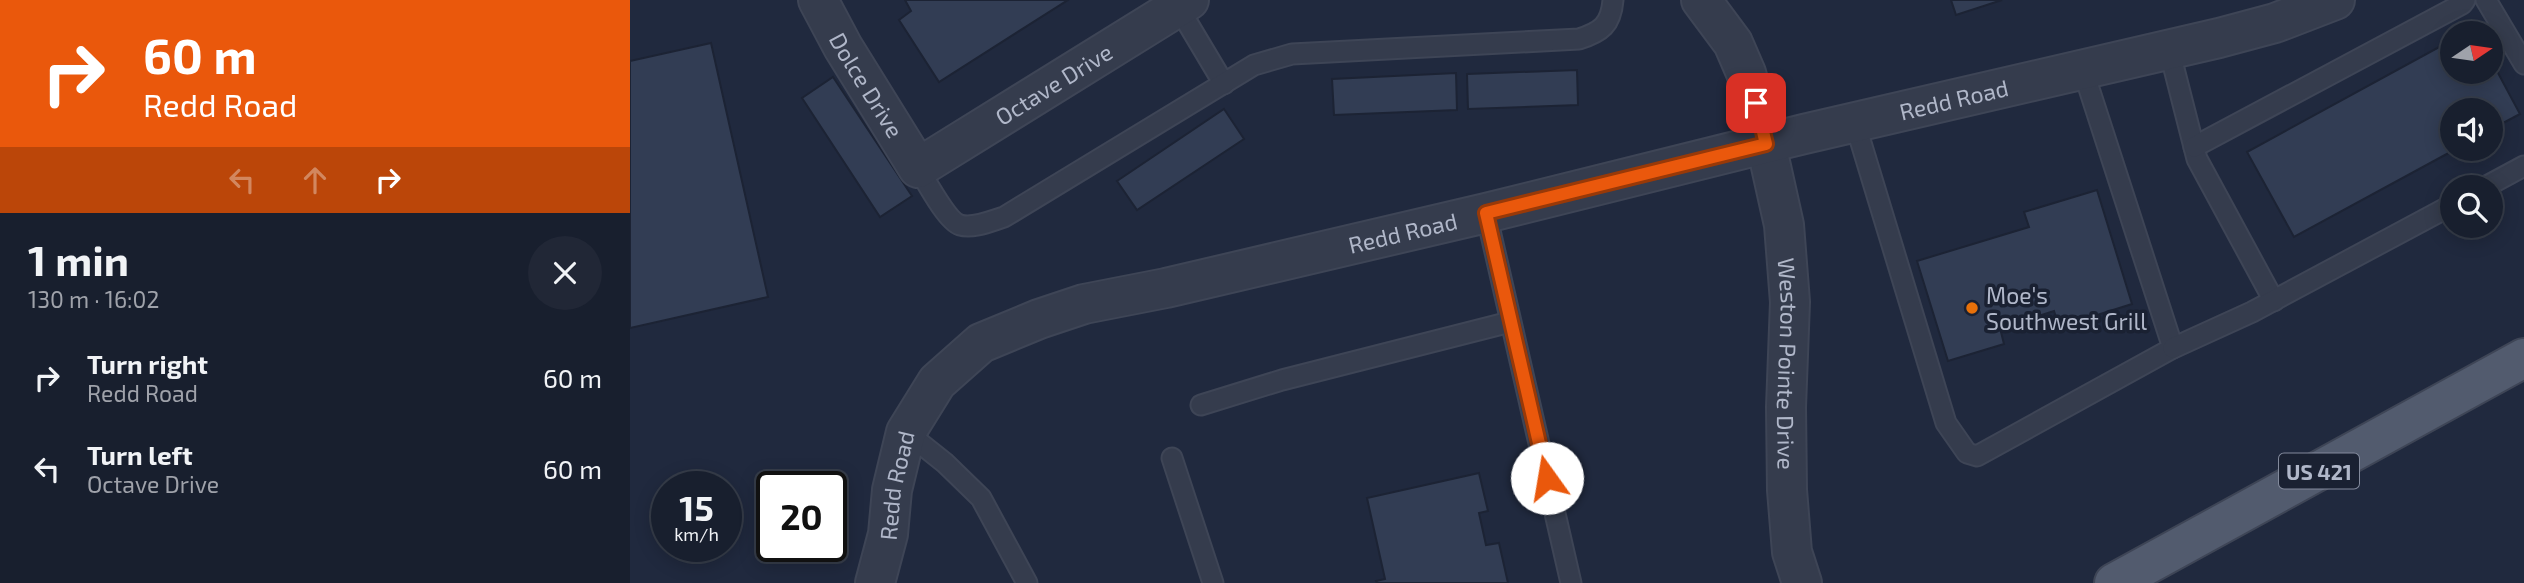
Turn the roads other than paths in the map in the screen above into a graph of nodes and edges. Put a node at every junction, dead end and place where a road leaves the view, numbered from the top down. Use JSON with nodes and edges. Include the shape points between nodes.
{"nodes":[{"id":1,"x":818,"y":0,"type":"edge"},
{"id":2,"x":1613,"y":0,"type":"edge"},
{"id":3,"x":1701,"y":0,"type":"edge"},
{"id":4,"x":2335,"y":0,"type":"edge"},
{"id":5,"x":2465,"y":0,"type":"edge"},
{"id":6,"x":2486,"y":0,"type":"edge"},
{"id":7,"x":1184,"y":3,"type":"edge"},
{"id":8,"x":2169,"y":50,"type":"junction"},
{"id":9,"x":2524,"y":64,"type":"edge"},
{"id":10,"x":2083,"y":70,"type":"junction"},
{"id":11,"x":1224,"y":84,"type":"junction"},
{"id":12,"x":1855,"y":123,"type":"junction"},
{"id":13,"x":1766,"y":144,"type":"junction"},
{"id":14,"x":2194,"y":147,"type":"junction"},
{"id":15,"x":2524,"y":166,"type":"edge"},
{"id":16,"x":918,"y":168,"type":"junction"},
{"id":17,"x":2503,"y":177,"type":"edge"},
{"id":18,"x":2440,"y":211,"type":"edge"},
{"id":19,"x":1486,"y":213,"type":"junction"},
{"id":20,"x":2274,"y":301,"type":"junction"},
{"id":21,"x":1510,"y":322,"type":"junction"},
{"id":22,"x":2173,"y":348,"type":"junction"},
{"id":23,"x":2524,"y":358,"type":"edge"},
{"id":24,"x":1201,"y":405,"type":"dead end"},
{"id":25,"x":906,"y":432,"type":"junction"},
{"id":26,"x":1172,"y":458,"type":"dead end"},
{"id":27,"x":874,"y":583,"type":"edge"},
{"id":28,"x":1027,"y":583,"type":"edge"},
{"id":29,"x":1213,"y":583,"type":"edge"},
{"id":30,"x":1571,"y":583,"type":"edge"},
{"id":31,"x":1802,"y":583,"type":"edge"},
{"id":32,"x":2115,"y":583,"type":"edge"}],
"edges":[{"from":1,"to":16,"type":"street","name":"Dolce Drive"},
{"from":2,"to":11,"type":"lane","via":[[1612,15],[1598,33],[1579,39],[1292,54],[1254,65]]},
{"from":3,"to":13,"type":"street","via":[[1733,43]]},
{"from":4,"to":8,"type":"street","name":"Redd Road","via":[[2275,23]]},
{"from":5,"to":14,"type":"lane"},
{"from":6,"to":9,"type":"lane"},
{"from":7,"to":11,"type":"lane"},
{"from":7,"to":16,"type":"street","name":"Octave Drive"},
{"from":8,"to":10,"type":"street","name":"Redd Road"},
{"from":8,"to":14,"type":"lane"},
{"from":10,"to":12,"type":"street","name":"Redd Road"},
{"from":10,"to":22,"type":"lane"},
{"from":11,"to":16,"type":"lane","via":[[1004,217],[958,225]]},
{"from":12,"to":13,"type":"street","name":"Redd Road"},
{"from":12,"to":22,"type":"lane","via":[[1946,424],[1967,453],[1977,456]]},
{"from":13,"to":19,"type":"street","name":"Redd Road"},
{"from":13,"to":31,"type":"street","name":"Weston Pointe Drive","via":[[1784,225],[1790,302],[1787,490],[1792,552]]},
{"from":14,"to":20,"type":"lane"},
{"from":15,"to":17,"type":"lane"},
{"from":18,"to":20,"type":"lane"},
{"from":19,"to":21,"type":"lane"},
{"from":19,"to":25,"type":"street","name":"Redd Road","via":[[1084,304],[1040,319],[981,343],[937,382]]},
{"from":20,"to":22,"type":"lane"},
{"from":21,"to":24,"type":"lane"},
{"from":21,"to":30,"type":"lane"},
{"from":23,"to":32,"type":"main road","number":"US 421"},
{"from":25,"to":27,"type":"street","name":"Redd Road","via":[[892,490],[888,534]]},
{"from":25,"to":28,"type":"lane","via":[[981,498]]},
{"from":26,"to":29,"type":"lane"}]}
